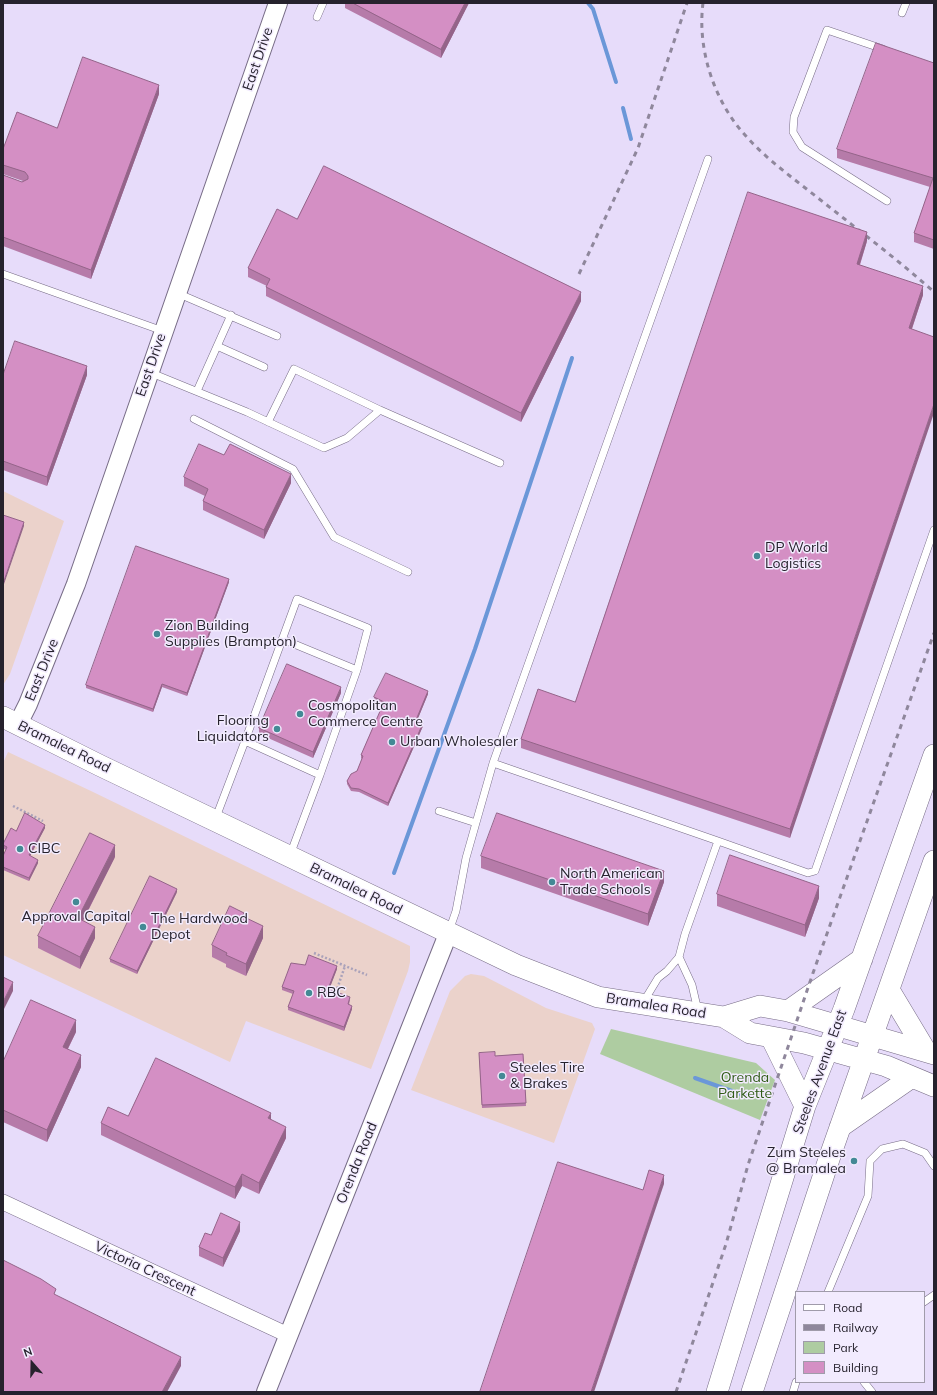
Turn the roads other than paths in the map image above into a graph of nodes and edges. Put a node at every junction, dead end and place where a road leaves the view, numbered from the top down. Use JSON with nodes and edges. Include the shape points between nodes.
{"nodes":[{"id":1,"x":278,"y":3,"type":"edge"},
{"id":2,"x":323,"y":3,"type":"edge"},
{"id":3,"x":906,"y":3,"type":"edge"},
{"id":4,"x":902,"y":13,"type":"dead end"},
{"id":5,"x":317,"y":17,"type":"dead end"},
{"id":6,"x":888,"y":51,"type":"edge"},
{"id":7,"x":708,"y":159,"type":"dead end"},
{"id":8,"x":887,"y":201,"type":"dead end"},
{"id":9,"x":3,"y":274,"type":"edge"},
{"id":10,"x":176,"y":293,"type":"junction"},
{"id":11,"x":231,"y":315,"type":"junction"},
{"id":12,"x":163,"y":331,"type":"junction"},
{"id":13,"x":277,"y":336,"type":"dead end"},
{"id":14,"x":217,"y":346,"type":"junction"},
{"id":15,"x":264,"y":367,"type":"dead end"},
{"id":16,"x":149,"y":372,"type":"junction"},
{"id":17,"x":197,"y":391,"type":"junction"},
{"id":18,"x":380,"y":410,"type":"junction"},
{"id":19,"x":194,"y":419,"type":"dead end"},
{"id":20,"x":268,"y":422,"type":"junction"},
{"id":21,"x":500,"y":463,"type":"dead end"},
{"id":22,"x":934,"y":530,"type":"edge"},
{"id":23,"x":408,"y":572,"type":"dead end"},
{"id":24,"x":282,"y":639,"type":"junction"},
{"id":25,"x":357,"y":670,"type":"junction"},
{"id":26,"x":11,"y":721,"type":"edge"},
{"id":27,"x":245,"y":741,"type":"junction"},
{"id":28,"x":934,"y":754,"type":"edge"},
{"id":29,"x":493,"y":763,"type":"junction"},
{"id":30,"x":320,"y":775,"type":"junction"},
{"id":31,"x":440,"y":811,"type":"dead end"},
{"id":32,"x":214,"y":821,"type":"junction"},
{"id":33,"x":476,"y":822,"type":"junction"},
{"id":34,"x":718,"y":841,"type":"junction"},
{"id":35,"x":289,"y":857,"type":"junction"},
{"id":36,"x":933,"y":868,"type":"edge"},
{"id":37,"x":448,"y":934,"type":"junction"},
{"id":38,"x":679,"y":957,"type":"junction"},
{"id":39,"x":862,"y":959,"type":"junction"},
{"id":40,"x":889,"y":990,"type":"junction"},
{"id":41,"x":642,"y":1003,"type":"junction"},
{"id":42,"x":788,"y":1011,"type":"junction"},
{"id":43,"x":698,"y":1012,"type":"junction"},
{"id":44,"x":724,"y":1017,"type":"junction"},
{"id":45,"x":837,"y":1025,"type":"junction"},
{"id":46,"x":873,"y":1035,"type":"junction"},
{"id":47,"x":770,"y":1037,"type":"junction"},
{"id":48,"x":828,"y":1050,"type":"junction"},
{"id":49,"x":930,"y":1052,"type":"edge"},
{"id":50,"x":863,"y":1060,"type":"junction"},
{"id":51,"x":912,"y":1077,"type":"junction"},
{"id":52,"x":934,"y":1086,"type":"edge"},
{"id":53,"x":805,"y":1106,"type":"junction"},
{"id":54,"x":840,"y":1127,"type":"junction"},
{"id":55,"x":934,"y":1166,"type":"edge"},
{"id":56,"x":3,"y":1202,"type":"edge"},
{"id":57,"x":828,"y":1291,"type":"edge"},
{"id":58,"x":934,"y":1295,"type":"edge"},
{"id":59,"x":925,"y":1301,"type":"edge"},
{"id":60,"x":288,"y":1336,"type":"junction"},
{"id":61,"x":865,"y":1383,"type":"edge"},
{"id":62,"x":266,"y":1392,"type":"edge"},
{"id":63,"x":717,"y":1392,"type":"edge"},
{"id":64,"x":752,"y":1392,"type":"edge"},
{"id":65,"x":872,"y":1392,"type":"edge"}],
"edges":[{"from":1,"to":10,"type":"street","name":"East Drive"},
{"from":2,"to":5,"type":"lane"},
{"from":3,"to":4,"type":"lane"},
{"from":6,"to":8,"type":"lane","via":[[828,30],[794,117],[793,132],[802,147]]},
{"from":7,"to":29,"type":"lane"},
{"from":9,"to":12,"type":"lane"},
{"from":10,"to":11,"type":"lane"},
{"from":10,"to":12,"type":"street","name":"East Drive"},
{"from":11,"to":13,"type":"lane"},
{"from":11,"to":14,"type":"lane"},
{"from":12,"to":16,"type":"street","name":"East Drive"},
{"from":14,"to":15,"type":"lane"},
{"from":14,"to":17,"type":"lane"},
{"from":16,"to":17,"type":"lane"},
{"from":16,"to":26,"type":"street","name":"East Drive","via":[[76,584],[28,704]]},
{"from":17,"to":20,"type":"lane"},
{"from":18,"to":20,"type":"lane","via":[[347,438],[324,448]]},
{"from":18,"to":20,"type":"lane","via":[[294,369]]},
{"from":18,"to":21,"type":"lane"},
{"from":19,"to":23,"type":"lane","via":[[293,469],[334,537]]},
{"from":22,"to":34,"type":"lane","via":[[815,871],[808,873]]},
{"from":24,"to":25,"type":"lane"},
{"from":24,"to":25,"type":"lane","via":[[297,599],[368,628]]},
{"from":24,"to":27,"type":"lane"},
{"from":25,"to":30,"type":"lane"},
{"from":26,"to":32,"type":"main road","name":"Bramalea Road"},
{"from":27,"to":30,"type":"lane"},
{"from":27,"to":32,"type":"lane"},
{"from":28,"to":39,"type":"main road","name":"Steeles Avenue East"},
{"from":29,"to":33,"type":"lane"},
{"from":29,"to":34,"type":"lane"},
{"from":30,"to":35,"type":"lane"},
{"from":31,"to":33,"type":"lane"},
{"from":32,"to":35,"type":"main road","name":"Bramalea Road"},
{"from":33,"to":37,"type":"lane","via":[[456,911]]},
{"from":34,"to":38,"type":"lane"},
{"from":35,"to":37,"type":"main road","name":"Bramalea Road"},
{"from":36,"to":40,"type":"main road"},
{"from":37,"to":41,"type":"main road","name":"Bramalea Road","via":[[516,965],[588,993]]},
{"from":37,"to":60,"type":"street","name":"Orenda Road"},
{"from":38,"to":41,"type":"lane","via":[[667,972],[658,978]]},
{"from":38,"to":43,"type":"lane","via":[[692,985]]},
{"from":39,"to":42,"type":"main road"},
{"from":39,"to":45,"type":"main road","name":"Steeles Avenue East"},
{"from":40,"to":46,"type":"main road"},
{"from":40,"to":49,"type":"main road"},
{"from":41,"to":43,"type":"main road","name":"Bramalea Road"},
{"from":42,"to":44,"type":"main road","name":"Bramalea Road","via":[[760,1006]]},
{"from":42,"to":45,"type":"main road","name":"Bramalea Road"},
{"from":43,"to":44,"type":"main road","name":"Bramalea Road"},
{"from":44,"to":47,"type":"main road","name":"Bramalea Road","via":[[750,1033]]},
{"from":45,"to":46,"type":"main road","name":"Bramalea Road"},
{"from":45,"to":48,"type":"main road","name":"Steeles Avenue East"},
{"from":46,"to":49,"type":"main road","name":"Bramalea Road"},
{"from":46,"to":50,"type":"main road"},
{"from":47,"to":48,"type":"main road","name":"Bramalea Road"},
{"from":47,"to":53,"type":"main road"},
{"from":48,"to":50,"type":"main road","name":"Bramalea Road"},
{"from":48,"to":53,"type":"main road","name":"Steeles Avenue East"},
{"from":50,"to":51,"type":"main road","name":"Bramalea Road"},
{"from":50,"to":54,"type":"main road"},
{"from":51,"to":52,"type":"main road","name":"Bramalea Road"},
{"from":51,"to":54,"type":"main road"},
{"from":53,"to":63,"type":"main road","name":"Steeles Avenue East"},
{"from":54,"to":64,"type":"main road"},
{"from":55,"to":57,"type":"lane","via":[[925,1153],[903,1144],[882,1148],[870,1161],[868,1196]]},
{"from":56,"to":60,"type":"street","name":"Victoria Crescent"},
{"from":58,"to":59,"type":"lane"},
{"from":60,"to":62,"type":"street","name":"Orenda Road"},
{"from":61,"to":65,"type":"lane"}]}
